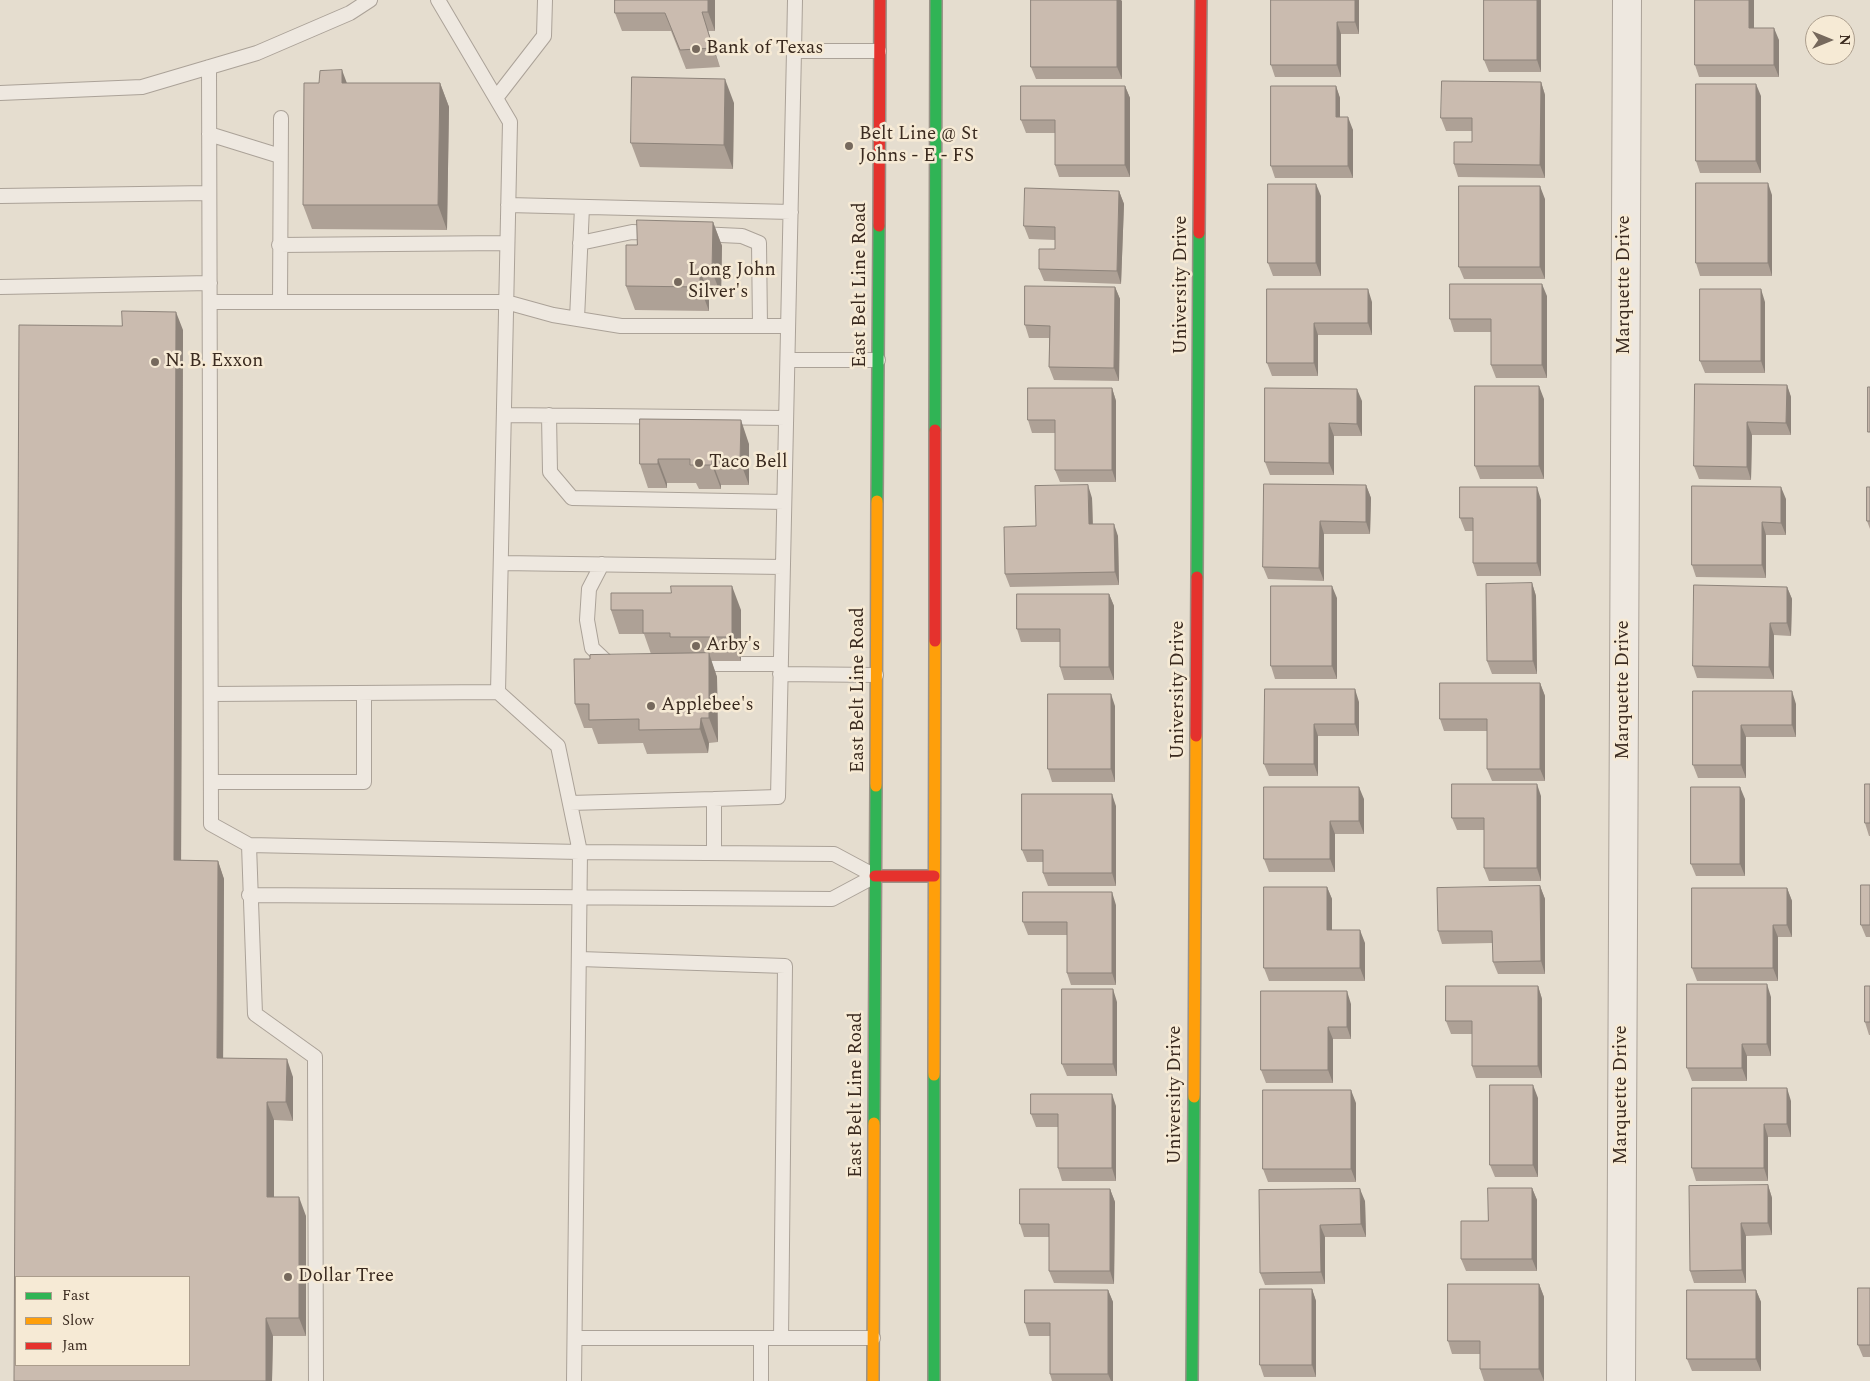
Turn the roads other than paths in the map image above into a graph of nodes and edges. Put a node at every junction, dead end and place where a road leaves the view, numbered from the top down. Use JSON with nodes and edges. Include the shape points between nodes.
{"nodes":[{"id":1,"x":370,"y":0,"type":"edge"},
{"id":2,"x":438,"y":0,"type":"edge"},
{"id":3,"x":545,"y":0,"type":"edge"},
{"id":4,"x":794,"y":0,"type":"edge"},
{"id":5,"x":880,"y":0,"type":"edge"},
{"id":6,"x":936,"y":0,"type":"edge"},
{"id":7,"x":1201,"y":0,"type":"edge"},
{"id":8,"x":1627,"y":0,"type":"edge"},
{"id":9,"x":880,"y":50,"type":"junction"},
{"id":10,"x":794,"y":51,"type":"junction"},
{"id":11,"x":209,"y":67,"type":"junction"},
{"id":12,"x":0,"y":93,"type":"edge"},
{"id":13,"x":496,"y":98,"type":"junction"},
{"id":14,"x":281,"y":118,"type":"dead end"},
{"id":15,"x":209,"y":134,"type":"junction"},
{"id":16,"x":280,"y":156,"type":"junction"},
{"id":17,"x":209,"y":193,"type":"junction"},
{"id":18,"x":0,"y":196,"type":"edge"},
{"id":19,"x":508,"y":205,"type":"junction"},
{"id":20,"x":582,"y":207,"type":"junction"},
{"id":21,"x":791,"y":212,"type":"junction"},
{"id":22,"x":669,"y":233,"type":"edge"},
{"id":23,"x":687,"y":234,"type":"edge"},
{"id":24,"x":507,"y":243,"type":"junction"},
{"id":25,"x":580,"y":243,"type":"junction"},
{"id":26,"x":279,"y":245,"type":"junction"},
{"id":27,"x":210,"y":284,"type":"junction"},
{"id":28,"x":0,"y":287,"type":"edge"},
{"id":29,"x":210,"y":302,"type":"junction"},
{"id":30,"x":280,"y":302,"type":"junction"},
{"id":31,"x":506,"y":302,"type":"junction"},
{"id":32,"x":577,"y":319,"type":"junction"},
{"id":33,"x":760,"y":326,"type":"junction"},
{"id":34,"x":788,"y":326,"type":"junction"},
{"id":35,"x":788,"y":360,"type":"junction"},
{"id":36,"x":878,"y":360,"type":"junction"},
{"id":37,"x":504,"y":415,"type":"junction"},
{"id":38,"x":549,"y":415,"type":"junction"},
{"id":39,"x":786,"y":418,"type":"junction"},
{"id":40,"x":784,"y":502,"type":"junction"},
{"id":41,"x":501,"y":563,"type":"junction"},
{"id":42,"x":602,"y":564,"type":"junction"},
{"id":43,"x":783,"y":566,"type":"junction"},
{"id":44,"x":627,"y":664,"type":"edge"},
{"id":45,"x":684,"y":664,"type":"edge"},
{"id":46,"x":781,"y":669,"type":"junction"},
{"id":47,"x":876,"y":675,"type":"junction"},
{"id":48,"x":498,"y":692,"type":"junction"},
{"id":49,"x":364,"y":693,"type":"junction"},
{"id":50,"x":211,"y":694,"type":"junction"},
{"id":51,"x":211,"y":782,"type":"junction"},
{"id":52,"x":714,"y":799,"type":"junction"},
{"id":53,"x":570,"y":803,"type":"junction"},
{"id":54,"x":249,"y":845,"type":"junction"},
{"id":55,"x":580,"y":852,"type":"junction"},
{"id":56,"x":714,"y":852,"type":"junction"},
{"id":57,"x":875,"y":876,"type":"junction"},
{"id":58,"x":934,"y":876,"type":"junction"},
{"id":59,"x":249,"y":895,"type":"junction"},
{"id":60,"x":581,"y":898,"type":"junction"},
{"id":61,"x":580,"y":959,"type":"junction"},
{"id":62,"x":575,"y":1338,"type":"junction"},
{"id":63,"x":761,"y":1338,"type":"junction"},
{"id":64,"x":782,"y":1338,"type":"junction"},
{"id":65,"x":873,"y":1338,"type":"junction"},
{"id":66,"x":316,"y":1381,"type":"edge"},
{"id":67,"x":574,"y":1381,"type":"edge"},
{"id":68,"x":761,"y":1381,"type":"edge"},
{"id":69,"x":873,"y":1381,"type":"edge"},
{"id":70,"x":934,"y":1381,"type":"edge"},
{"id":71,"x":1192,"y":1381,"type":"edge"},
{"id":72,"x":1621,"y":1381,"type":"edge"}],
"edges":[{"from":1,"to":11,"type":"lane","via":[[350,13],[266,49]]},
{"from":2,"to":13,"type":"lane"},
{"from":3,"to":13,"type":"lane","via":[[544,36]]},
{"from":4,"to":10,"type":"lane"},
{"from":5,"to":9,"type":"main road","name":"East Belt Line Road"},
{"from":6,"to":58,"type":"main road"},
{"from":7,"to":71,"type":"main road","name":"University Drive"},
{"from":8,"to":72,"type":"street","name":"Marquette Drive"},
{"from":9,"to":10,"type":"lane"},
{"from":9,"to":36,"type":"main road","name":"East Belt Line Road"},
{"from":10,"to":21,"type":"lane"},
{"from":11,"to":12,"type":"lane","via":[[142,87]]},
{"from":11,"to":15,"type":"lane"},
{"from":13,"to":19,"type":"lane","via":[[510,122]]},
{"from":14,"to":16,"type":"lane"},
{"from":15,"to":16,"type":"lane"},
{"from":15,"to":17,"type":"lane"},
{"from":16,"to":26,"type":"lane"},
{"from":17,"to":18,"type":"lane"},
{"from":17,"to":27,"type":"lane"},
{"from":19,"to":20,"type":"lane"},
{"from":19,"to":24,"type":"lane"},
{"from":20,"to":21,"type":"lane"},
{"from":20,"to":25,"type":"lane"},
{"from":21,"to":34,"type":"lane"},
{"from":22,"to":25,"type":"lane","via":[[632,232]]},
{"from":23,"to":33,"type":"lane","via":[[742,236],[759,243]]},
{"from":24,"to":26,"type":"lane"},
{"from":24,"to":31,"type":"lane"},
{"from":25,"to":32,"type":"lane"},
{"from":26,"to":30,"type":"lane"},
{"from":27,"to":28,"type":"lane"},
{"from":27,"to":29,"type":"lane"},
{"from":29,"to":30,"type":"lane"},
{"from":29,"to":50,"type":"lane"},
{"from":30,"to":31,"type":"lane"},
{"from":31,"to":32,"type":"lane"},
{"from":31,"to":37,"type":"lane"},
{"from":32,"to":33,"type":"lane","via":[[622,326]]},
{"from":33,"to":34,"type":"lane"},
{"from":34,"to":35,"type":"lane"},
{"from":35,"to":36,"type":"lane"},
{"from":35,"to":39,"type":"lane"},
{"from":36,"to":47,"type":"main road","name":"East Belt Line Road"},
{"from":37,"to":38,"type":"lane"},
{"from":37,"to":41,"type":"lane"},
{"from":38,"to":39,"type":"lane"},
{"from":38,"to":40,"type":"lane","via":[[550,472],[572,498]]},
{"from":39,"to":40,"type":"lane"},
{"from":40,"to":43,"type":"lane"},
{"from":41,"to":42,"type":"lane"},
{"from":41,"to":48,"type":"lane"},
{"from":42,"to":43,"type":"lane"},
{"from":42,"to":44,"type":"lane","via":[[589,589],[587,620],[592,648],[608,663]]},
{"from":43,"to":46,"type":"lane"},
{"from":45,"to":46,"type":"lane"},
{"from":46,"to":47,"type":"lane"},
{"from":46,"to":52,"type":"lane","via":[[778,797]]},
{"from":47,"to":57,"type":"main road","name":"East Belt Line Road"},
{"from":48,"to":49,"type":"lane"},
{"from":48,"to":53,"type":"lane","via":[[558,746]]},
{"from":49,"to":50,"type":"lane"},
{"from":49,"to":51,"type":"lane","via":[[364,782]]},
{"from":50,"to":51,"type":"lane"},
{"from":51,"to":54,"type":"lane","via":[[211,824]]},
{"from":52,"to":53,"type":"lane"},
{"from":52,"to":56,"type":"lane"},
{"from":53,"to":55,"type":"lane"},
{"from":54,"to":55,"type":"lane"},
{"from":54,"to":59,"type":"lane"},
{"from":55,"to":56,"type":"lane"},
{"from":55,"to":60,"type":"lane"},
{"from":56,"to":57,"type":"lane","via":[[834,854]]},
{"from":57,"to":58,"type":"main road"},
{"from":57,"to":60,"type":"lane","via":[[832,899]]},
{"from":57,"to":65,"type":"main road","name":"East Belt Line Road"},
{"from":58,"to":70,"type":"main road"},
{"from":59,"to":60,"type":"lane"},
{"from":59,"to":66,"type":"lane","via":[[255,1014],[315,1057]]},
{"from":60,"to":61,"type":"lane"},
{"from":61,"to":62,"type":"lane"},
{"from":61,"to":64,"type":"lane","via":[[785,966]]},
{"from":62,"to":63,"type":"lane"},
{"from":62,"to":67,"type":"lane"},
{"from":63,"to":64,"type":"lane"},
{"from":63,"to":68,"type":"lane"},
{"from":64,"to":65,"type":"lane"},
{"from":65,"to":69,"type":"main road","name":"East Belt Line Road"}]}
